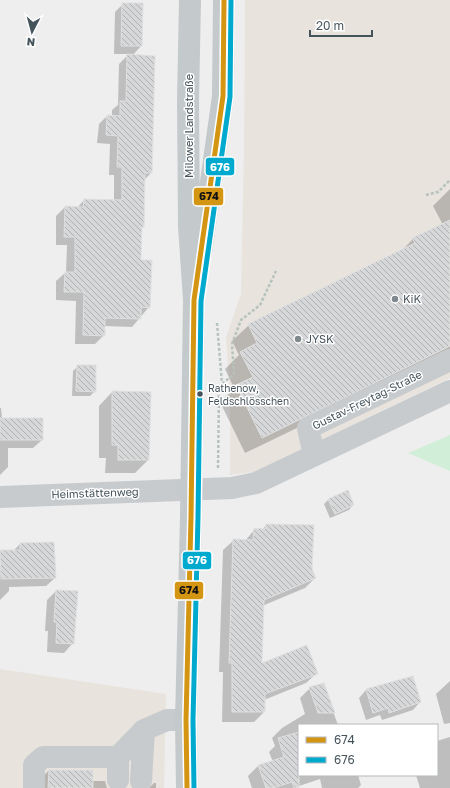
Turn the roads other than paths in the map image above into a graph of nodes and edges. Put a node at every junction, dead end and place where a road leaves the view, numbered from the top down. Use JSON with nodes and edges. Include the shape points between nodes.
{"nodes":[{"id":1,"x":190,"y":0,"type":"edge"},
{"id":2,"x":224,"y":0,"type":"edge"},
{"id":3,"x":194,"y":300,"type":"junction"},
{"id":4,"x":450,"y":360,"type":"edge"},
{"id":5,"x":450,"y":391,"type":"edge"},
{"id":6,"x":314,"y":455,"type":"junction"},
{"id":7,"x":191,"y":489,"type":"junction"},
{"id":8,"x":0,"y":497,"type":"edge"},
{"id":9,"x":186,"y":720,"type":"junction"},
{"id":10,"x":144,"y":730,"type":"junction"},
{"id":11,"x":118,"y":757,"type":"junction"},
{"id":12,"x":118,"y":780,"type":"dead end"},
{"id":13,"x":141,"y":781,"type":"dead end"},
{"id":14,"x":34,"y":788,"type":"edge"},
{"id":15,"x":187,"y":788,"type":"edge"}],
"edges":[{"from":1,"to":3,"type":"main road","name":"Milower Landstraße","via":[[189,218]]},
{"from":2,"to":3,"type":"main road","name":"Milower Landstraße","via":[[223,96]]},
{"from":3,"to":7,"type":"main road","name":"Milower Landstraße"},
{"from":4,"to":6,"type":"street","name":"Gustav-Freytag-Straße","via":[[308,428]]},
{"from":5,"to":6,"type":"street"},
{"from":6,"to":7,"type":"street","via":[[256,483],[232,488]]},
{"from":7,"to":8,"type":"street","name":"Heimstättenweg"},
{"from":7,"to":9,"type":"main road","name":"Milower Landstraße"},
{"from":9,"to":10,"type":"street","via":[[167,720]]},
{"from":9,"to":15,"type":"main road","name":"Milower Landstraße"},
{"from":10,"to":11,"type":"street"},
{"from":10,"to":13,"type":"street"},
{"from":11,"to":12,"type":"street"},
{"from":11,"to":14,"type":"street","via":[[43,757],[34,765]]}]}
